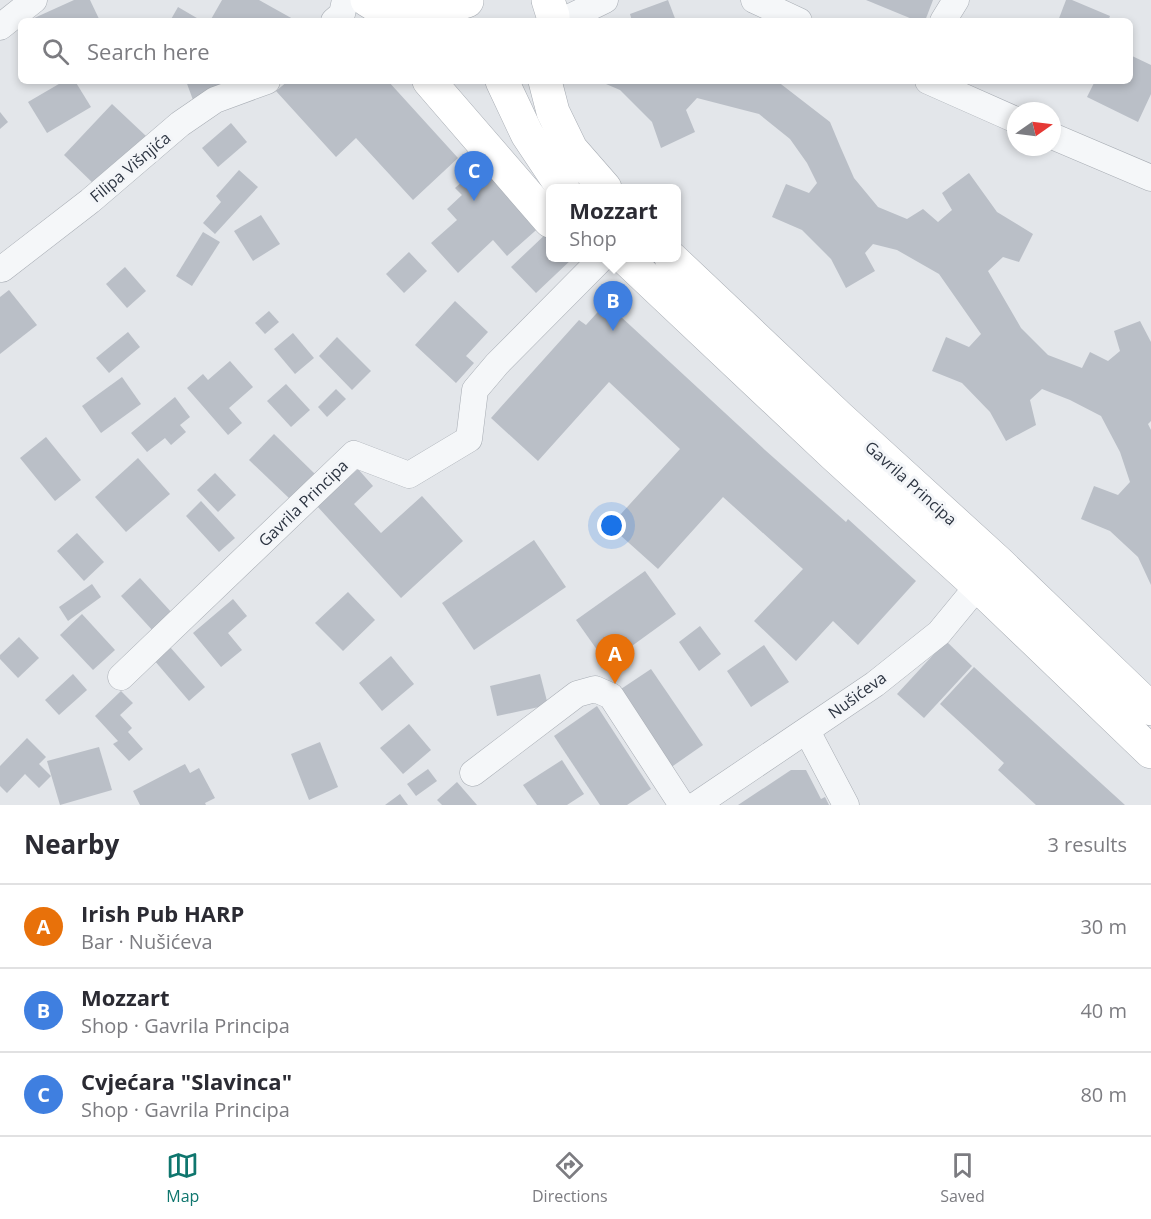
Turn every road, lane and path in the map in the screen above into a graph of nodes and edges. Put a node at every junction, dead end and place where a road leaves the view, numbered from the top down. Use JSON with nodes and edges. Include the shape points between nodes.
{"nodes":[{"id":1,"x":34,"y":0,"type":"edge"},
{"id":2,"x":345,"y":0,"type":"edge"},
{"id":3,"x":359,"y":0,"type":"edge"},
{"id":4,"x":367,"y":0,"type":"edge"},
{"id":5,"x":400,"y":0,"type":"edge"},
{"id":6,"x":467,"y":0,"type":"edge"},
{"id":7,"x":548,"y":0,"type":"edge"},
{"id":8,"x":605,"y":0,"type":"edge"},
{"id":9,"x":754,"y":0,"type":"edge"},
{"id":10,"x":957,"y":0,"type":"edge"},
{"id":11,"x":337,"y":18,"type":"edge"},
{"id":12,"x":374,"y":18,"type":"edge"},
{"id":13,"x":396,"y":18,"type":"edge"},
{"id":14,"x":463,"y":18,"type":"edge"},
{"id":15,"x":553,"y":18,"type":"edge"},
{"id":16,"x":568,"y":18,"type":"edge"},
{"id":17,"x":793,"y":18,"type":"edge"},
{"id":18,"x":945,"y":18,"type":"edge"},
{"id":19,"x":0,"y":27,"type":"edge"},
{"id":20,"x":259,"y":84,"type":"edge"},
{"id":21,"x":432,"y":84,"type":"edge"},
{"id":22,"x":503,"y":84,"type":"edge"},
{"id":23,"x":546,"y":84,"type":"edge"},
{"id":24,"x":935,"y":84,"type":"edge"},
{"id":25,"x":1007,"y":116,"type":"edge"},
{"id":26,"x":1061,"y":140,"type":"edge"},
{"id":27,"x":1151,"y":178,"type":"edge"},
{"id":28,"x":560,"y":184,"type":"edge"},
{"id":29,"x":601,"y":184,"type":"edge"},
{"id":30,"x":546,"y":216,"type":"edge"},
{"id":31,"x":598,"y":262,"type":"edge"},
{"id":32,"x":629,"y":262,"type":"edge"},
{"id":33,"x":675,"y":262,"type":"edge"},
{"id":34,"x":2,"y":269,"type":"dead end"},
{"id":35,"x":988,"y":574,"type":"junction"},
{"id":36,"x":121,"y":676,"type":"dead end"},
{"id":37,"x":1151,"y":709,"type":"edge"},
{"id":38,"x":807,"y":731,"type":"junction"},
{"id":39,"x":1148,"y":744,"type":"edge"},
{"id":40,"x":473,"y":773,"type":"dead end"},
{"id":41,"x":682,"y":805,"type":"edge"},
{"id":42,"x":696,"y":805,"type":"edge"},
{"id":43,"x":846,"y":805,"type":"edge"}],
"edges":[{"from":1,"to":19,"type":"street"},
{"from":2,"to":11,"type":"street"},
{"from":3,"to":12,"type":"main road"},
{"from":4,"to":13,"type":"main road"},
{"from":5,"to":6,"type":"main road","via":[[447,7]]},
{"from":6,"to":14,"type":"main road"},
{"from":7,"to":15,"type":"main road"},
{"from":8,"to":16,"type":"street"},
{"from":9,"to":17,"type":"street"},
{"from":10,"to":18,"type":"street"},
{"from":20,"to":34,"type":"street","name":"Filipa Višnjića","via":[[215,100],[180,124]]},
{"from":21,"to":30,"type":"main road"},
{"from":22,"to":28,"type":"main road","via":[[527,134]]},
{"from":23,"to":29,"type":"main road","via":[[553,112],[571,149]]},
{"from":24,"to":25,"type":"street"},
{"from":26,"to":27,"type":"street"},
{"from":31,"to":36,"type":"street","name":"Gavrila Principa","via":[[475,390],[469,440],[409,475],[354,454]]},
{"from":32,"to":35,"type":"main road","name":"Gavrila Principa","via":[[834,455]]},
{"from":33,"to":35,"type":"main road","name":"Gavrila Principa","via":[[830,409]]},
{"from":35,"to":37,"type":"main road","name":"Gavrila Principa"},
{"from":35,"to":38,"type":"street","name":"Nušićeva","via":[[939,633]]},
{"from":35,"to":39,"type":"main road","name":"Gavrila Principa"},
{"from":38,"to":42,"type":"street","name":"Nušićeva"},
{"from":38,"to":43,"type":"street"},
{"from":40,"to":41,"type":"street","via":[[577,694],[595,689],[611,696]]}]}
